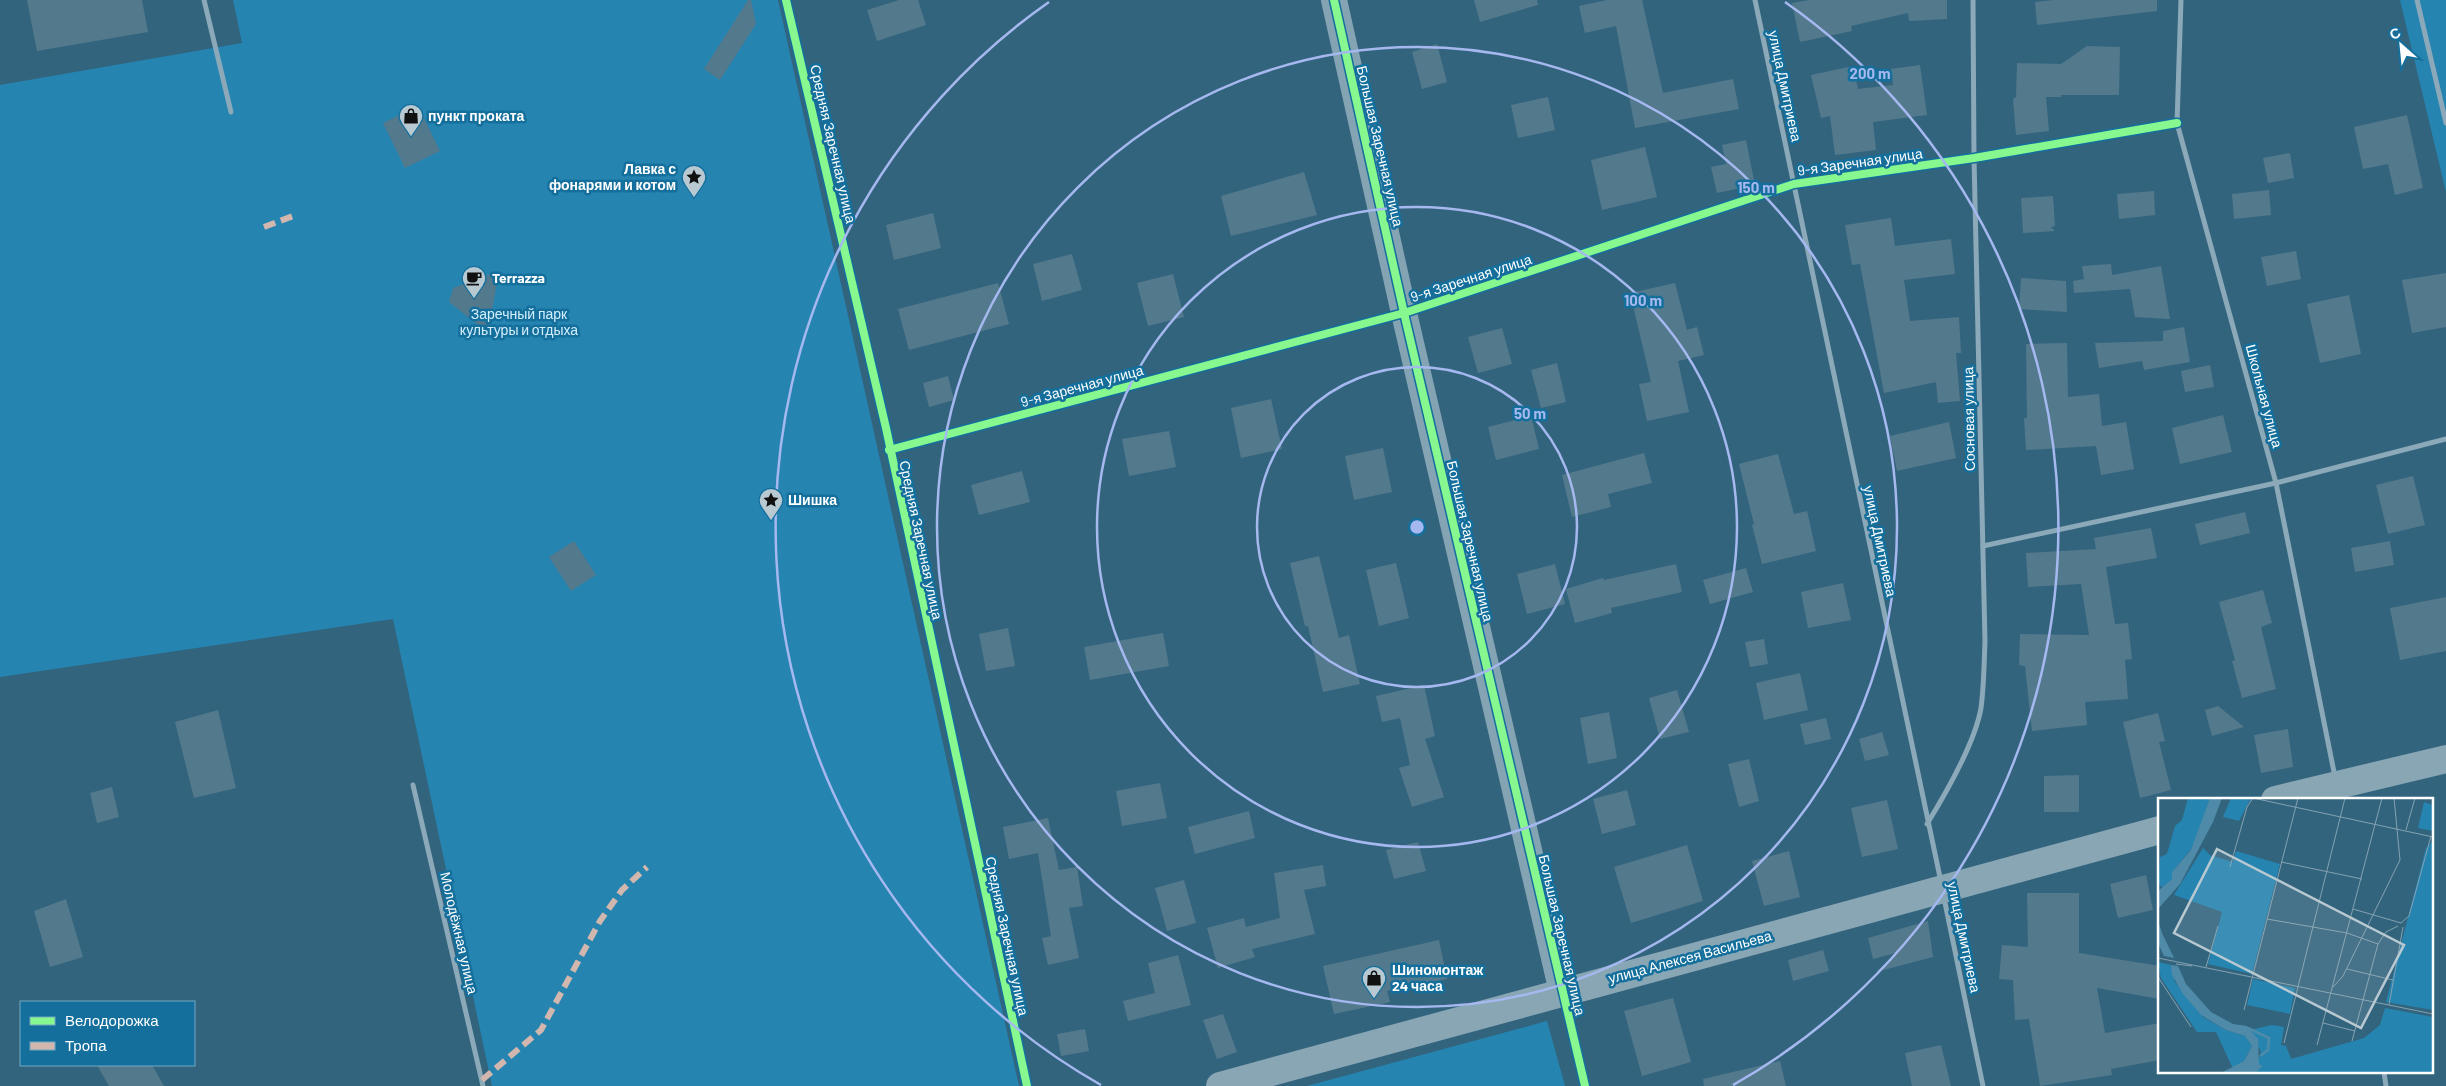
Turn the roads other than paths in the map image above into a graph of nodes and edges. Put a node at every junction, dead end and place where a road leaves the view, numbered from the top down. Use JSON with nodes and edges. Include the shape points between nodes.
{"nodes":[{"id":1,"x":204,"y":0,"type":"edge"},
{"id":2,"x":786,"y":0,"type":"edge"},
{"id":3,"x":1334,"y":0,"type":"edge"},
{"id":4,"x":1755,"y":0,"type":"edge"},
{"id":5,"x":1973,"y":0,"type":"edge"},
{"id":6,"x":2181,"y":0,"type":"edge"},
{"id":7,"x":2417,"y":0,"type":"edge"},
{"id":8,"x":231,"y":112,"type":"dead end"},
{"id":9,"x":2177,"y":123,"type":"junction"},
{"id":10,"x":2446,"y":123,"type":"edge"},
{"id":11,"x":1974,"y":158,"type":"junction"},
{"id":12,"x":1794,"y":184,"type":"junction"},
{"id":13,"x":1404,"y":313,"type":"junction"},
{"id":14,"x":2446,"y":439,"type":"edge"},
{"id":15,"x":889,"y":450,"type":"junction"},
{"id":16,"x":2276,"y":483,"type":"junction"},
{"id":17,"x":1983,"y":546,"type":"junction"},
{"id":18,"x":2446,"y":758,"type":"edge"},
{"id":19,"x":413,"y":785,"type":"dead end"},
{"id":20,"x":2337,"y":788,"type":"junction"},
{"id":21,"x":2284,"y":798,"type":"edge"},
{"id":22,"x":1927,"y":824,"type":"junction"},
{"id":23,"x":2158,"y":831,"type":"edge"},
{"id":24,"x":1942,"y":888,"type":"junction"},
{"id":25,"x":1562,"y":992,"type":"junction"},
{"id":26,"x":484,"y":1086,"type":"edge"},
{"id":27,"x":1027,"y":1086,"type":"edge"},
{"id":28,"x":1220,"y":1086,"type":"edge"},
{"id":29,"x":1585,"y":1086,"type":"edge"},
{"id":30,"x":1983,"y":1086,"type":"edge"}],
"edges":[{"from":1,"to":8,"type":"street"},
{"from":2,"to":15,"type":"street","name":"Средняя Заречная улица"},
{"from":3,"to":13,"type":"street","name":"Большая Заречная улица"},
{"from":4,"to":12,"type":"street","name":"улица Дмитриева"},
{"from":5,"to":11,"type":"street","name":"Сосновая улица"},
{"from":6,"to":9,"type":"street","name":"Школьная улица"},
{"from":7,"to":10,"type":"street"},
{"from":9,"to":11,"type":"street","name":"9-я Заречная улица"},
{"from":9,"to":16,"type":"street","name":"Школьная улица"},
{"from":11,"to":12,"type":"street","name":"9-я Заречная улица"},
{"from":11,"to":17,"type":"street","name":"Сосновая улица"},
{"from":12,"to":13,"type":"street","name":"9-я Заречная улица"},
{"from":12,"to":22,"type":"street","name":"улица Дмитриева"},
{"from":13,"to":15,"type":"street","name":"9-я Заречная улица"},
{"from":13,"to":25,"type":"street","name":"Большая Заречная улица"},
{"from":14,"to":16,"type":"street"},
{"from":15,"to":27,"type":"street","name":"Средняя Заречная улица"},
{"from":16,"to":17,"type":"street"},
{"from":16,"to":20,"type":"street","name":"Школьная улица"},
{"from":17,"to":22,"type":"street","name":"Сосновая улица","via":[[1985,642],[1981,709],[1963,758]]},
{"from":18,"to":20,"type":"main road"},
{"from":19,"to":26,"type":"street","name":"Молодёжная улица"},
{"from":20,"to":21,"type":"main road"},
{"from":22,"to":24,"type":"street","name":"улица Дмитриева"},
{"from":23,"to":24,"type":"main road","name":"улица Алексея Васильева"},
{"from":24,"to":25,"type":"main road","name":"улица Алексея Васильева"},
{"from":24,"to":30,"type":"street","name":"улица Дмитриева"},
{"from":25,"to":28,"type":"main road","name":"улица Алексея Васильева"},
{"from":25,"to":29,"type":"street","name":"Большая Заречная улица"}]}
